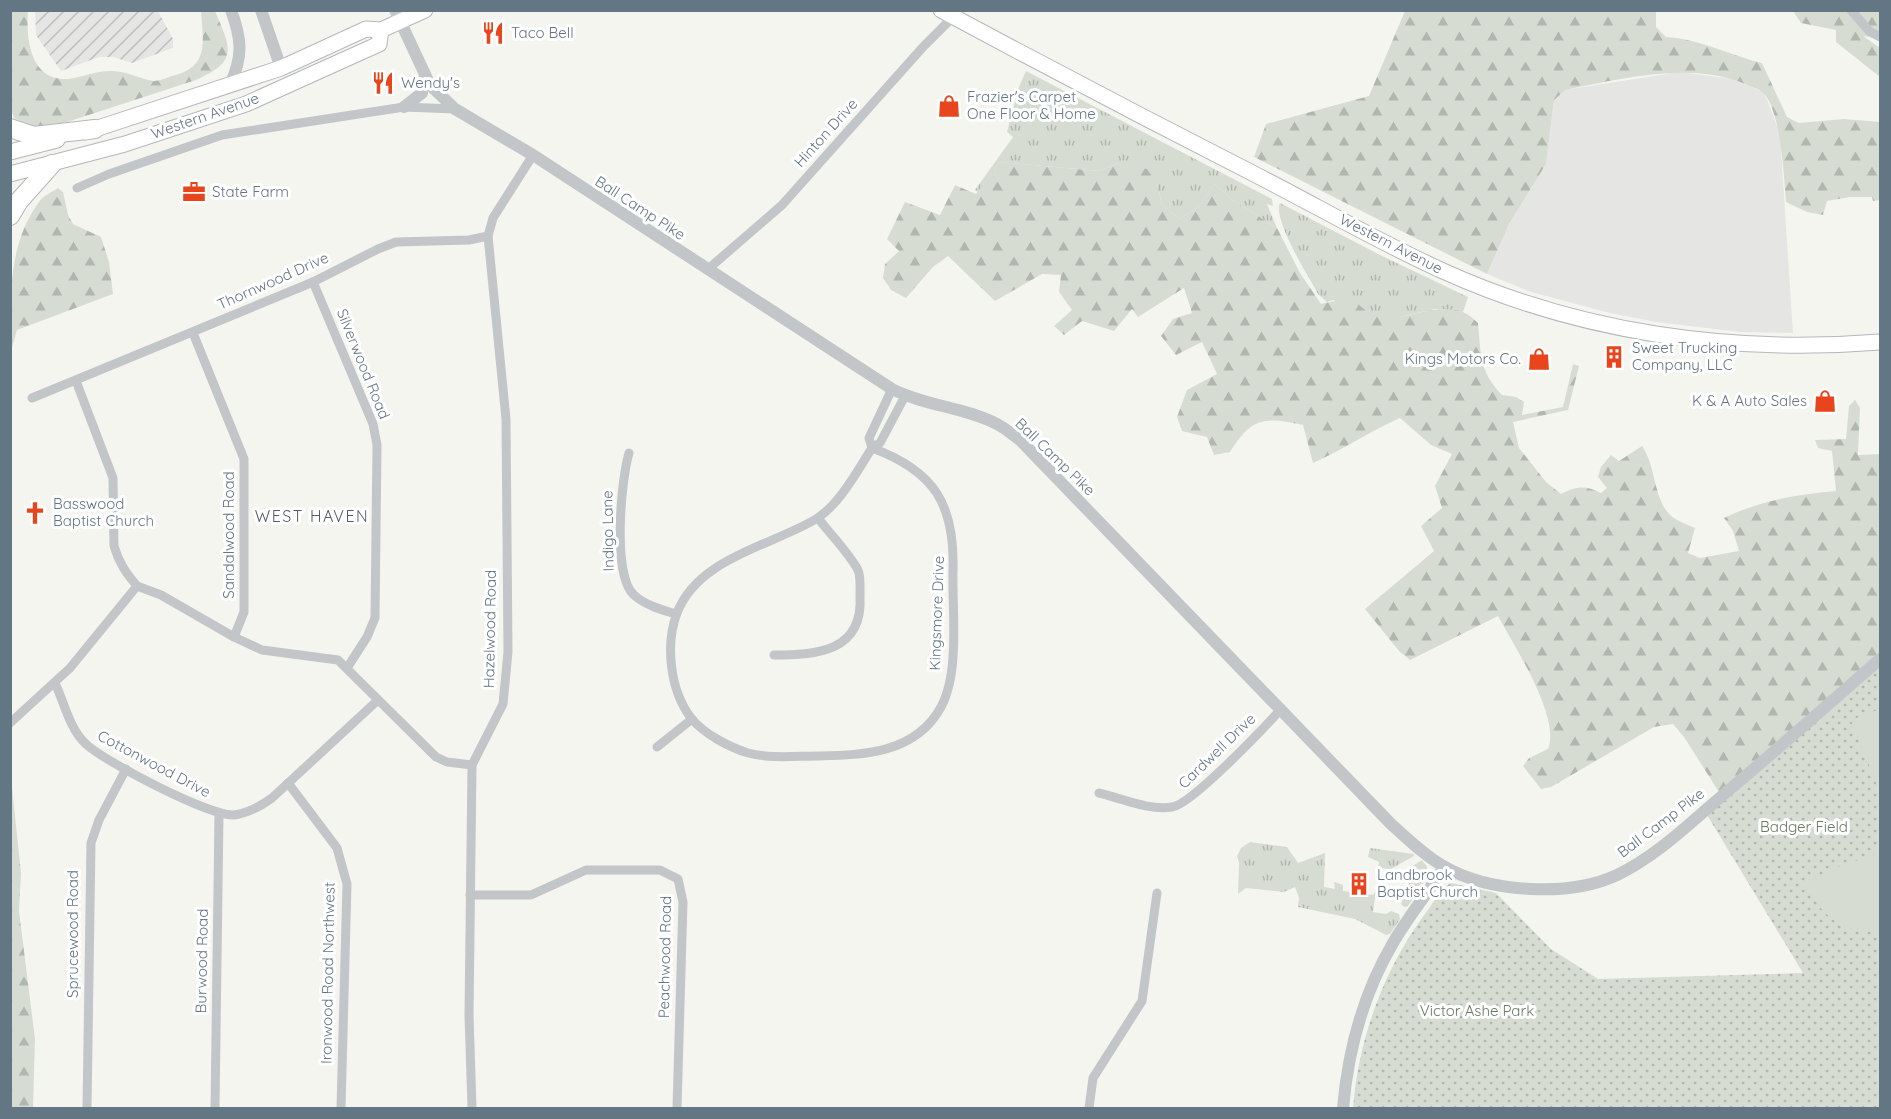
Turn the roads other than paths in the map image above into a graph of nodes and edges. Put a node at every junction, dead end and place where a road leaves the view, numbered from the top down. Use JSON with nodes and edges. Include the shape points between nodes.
{"nodes":[{"id":1,"x":231,"y":10,"type":"edge"},
{"id":2,"x":254,"y":10,"type":"edge"},
{"id":3,"x":261,"y":10,"type":"edge"},
{"id":4,"x":425,"y":10,"type":"edge"},
{"id":5,"x":1851,"y":10,"type":"edge"},
{"id":6,"x":952,"y":13,"type":"edge"},
{"id":7,"x":397,"y":16,"type":"edge"},
{"id":8,"x":381,"y":30,"type":"junction"},
{"id":9,"x":269,"y":34,"type":"junction"},
{"id":10,"x":1881,"y":37,"type":"edge"},
{"id":11,"x":281,"y":68,"type":"junction"},
{"id":12,"x":425,"y":75,"type":"junction"},
{"id":13,"x":230,"y":85,"type":"junction"},
{"id":14,"x":246,"y":104,"type":"junction"},
{"id":15,"x":404,"y":107,"type":"junction"},
{"id":16,"x":455,"y":109,"type":"junction"},
{"id":17,"x":10,"y":128,"type":"edge"},
{"id":18,"x":95,"y":129,"type":"junction"},
{"id":19,"x":10,"y":152,"type":"edge"},
{"id":20,"x":533,"y":155,"type":"junction"},
{"id":21,"x":52,"y":164,"type":"junction"},
{"id":22,"x":10,"y":174,"type":"edge"},
{"id":23,"x":77,"y":188,"type":"dead end"},
{"id":24,"x":10,"y":216,"type":"edge"},
{"id":25,"x":488,"y":236,"type":"junction"},
{"id":26,"x":707,"y":270,"type":"junction"},
{"id":27,"x":313,"y":282,"type":"junction"},
{"id":28,"x":193,"y":333,"type":"junction"},
{"id":29,"x":1881,"y":342,"type":"edge"},
{"id":30,"x":76,"y":381,"type":"junction"},
{"id":31,"x":892,"y":389,"type":"junction"},
{"id":32,"x":905,"y":396,"type":"junction"},
{"id":33,"x":32,"y":398,"type":"dead end"},
{"id":34,"x":872,"y":448,"type":"junction"},
{"id":35,"x":629,"y":453,"type":"dead end"},
{"id":36,"x":818,"y":518,"type":"junction"},
{"id":37,"x":137,"y":586,"type":"junction"},
{"id":38,"x":676,"y":614,"type":"junction"},
{"id":39,"x":234,"y":637,"type":"junction"},
{"id":40,"x":774,"y":655,"type":"dead end"},
{"id":41,"x":1881,"y":659,"type":"edge"},
{"id":42,"x":347,"y":668,"type":"junction"},
{"id":43,"x":55,"y":683,"type":"junction"},
{"id":44,"x":378,"y":700,"type":"junction"},
{"id":45,"x":1281,"y":709,"type":"junction"},
{"id":46,"x":692,"y":719,"type":"junction"},
{"id":47,"x":10,"y":723,"type":"edge"},
{"id":48,"x":657,"y":747,"type":"dead end"},
{"id":49,"x":472,"y":765,"type":"junction"},
{"id":50,"x":126,"y":769,"type":"junction"},
{"id":51,"x":288,"y":783,"type":"junction"},
{"id":52,"x":1099,"y":793,"type":"dead end"},
{"id":53,"x":219,"y":814,"type":"junction"},
{"id":54,"x":1444,"y":867,"type":"junction"},
{"id":55,"x":1157,"y":893,"type":"dead end"},
{"id":56,"x":470,"y":895,"type":"junction"},
{"id":57,"x":87,"y":1108,"type":"edge"},
{"id":58,"x":215,"y":1108,"type":"edge"},
{"id":59,"x":341,"y":1108,"type":"edge"},
{"id":60,"x":472,"y":1108,"type":"edge"},
{"id":61,"x":677,"y":1108,"type":"edge"},
{"id":62,"x":1089,"y":1108,"type":"edge"},
{"id":63,"x":1342,"y":1108,"type":"edge"}],
"edges":[{"from":1,"to":13,"type":"street","via":[[241,53]]},
{"from":2,"to":9,"type":"street"},
{"from":3,"to":9,"type":"street"},
{"from":4,"to":7,"type":"main road","name":"Western Avenue"},
{"from":5,"to":10,"type":"street","via":[[1869,31]]},
{"from":6,"to":26,"type":"street","name":"Hinton Drive","via":[[782,205]]},
{"from":6,"to":29,"type":"main road","name":"Western Avenue","via":[[1410,255],[1516,299],[1609,326],[1722,343],[1811,346]]},
{"from":7,"to":8,"type":"main road","name":"Western Avenue"},
{"from":7,"to":12,"type":"street"},
{"from":8,"to":11,"type":"main road","name":"Western Avenue","via":[[366,29]]},
{"from":8,"to":14,"type":"main road","name":"Western Avenue","via":[[379,45]]},
{"from":9,"to":11,"type":"street"},
{"from":11,"to":13,"type":"main road","name":"Western Avenue"},
{"from":11,"to":14,"type":"main road","via":[[272,85]]},
{"from":12,"to":15,"type":"street","via":[[422,93]]},
{"from":12,"to":16,"type":"street","via":[[439,96]]},
{"from":13,"to":18,"type":"main road","name":"Western Avenue"},
{"from":14,"to":21,"type":"main road","name":"Western Avenue"},
{"from":15,"to":16,"type":"street","name":"Ball Camp Pike"},
{"from":15,"to":23,"type":"street","name":"Ball Camp Pike","via":[[206,139]]},
{"from":16,"to":20,"type":"street","name":"Ball Camp Pike"},
{"from":17,"to":18,"type":"highway","via":[[34,136]]},
{"from":18,"to":19,"type":"main road","name":"Western Avenue"},
{"from":20,"to":25,"type":"street","name":"Hazelwood Road","via":[[493,218]]},
{"from":20,"to":26,"type":"street","name":"Ball Camp Pike"},
{"from":21,"to":22,"type":"main road","name":"Western Avenue"},
{"from":21,"to":24,"type":"highway"},
{"from":25,"to":27,"type":"street","name":"Thornwood Drive","via":[[396,242]]},
{"from":25,"to":49,"type":"street","name":"Hazelwood Road","via":[[506,419],[508,652],[503,704]]},
{"from":26,"to":31,"type":"street","name":"Ball Camp Pike"},
{"from":27,"to":28,"type":"street","name":"Thornwood Drive"},
{"from":27,"to":42,"type":"street","name":"Silverwood Road","via":[[373,424],[377,446],[375,618]]},
{"from":28,"to":30,"type":"street","name":"Thornwood Drive"},
{"from":28,"to":39,"type":"street","name":"Sandalwood Road","via":[[244,459],[244,612]]},
{"from":30,"to":33,"type":"street","name":"Thornwood Drive"},
{"from":30,"to":37,"type":"street","via":[[113,478],[117,557]]},
{"from":31,"to":32,"type":"street","name":"Ball Camp Pike"},
{"from":31,"to":34,"type":"street","name":"Kingsmore Drive","via":[[869,438]]},
{"from":32,"to":34,"type":"street","name":"Kingsmore Drive","via":[[880,443]]},
{"from":32,"to":45,"type":"street","name":"Ball Camp Pike","via":[[988,421],[1020,440]]},
{"from":34,"to":36,"type":"street","name":"Kingsmore Drive","via":[[836,501]]},
{"from":34,"to":46,"type":"street","name":"Kingsmore Drive","via":[[907,464],[926,478],[948,514],[954,544],[951,671],[948,690],[935,718],[907,741],[879,752],[764,756],[724,743]]},
{"from":35,"to":38,"type":"street","name":"Indigo Lane","via":[[622,477],[624,579],[633,594]]},
{"from":36,"to":38,"type":"street","name":"Kingsmore Drive","via":[[704,576]]},
{"from":36,"to":40,"type":"street","via":[[859,571],[861,609],[850,637],[831,649],[804,655]]},
{"from":37,"to":39,"type":"street","via":[[161,595]]},
{"from":37,"to":43,"type":"street"},
{"from":38,"to":46,"type":"street","name":"Kingsmore Drive","via":[[671,664],[680,696]]},
{"from":39,"to":42,"type":"street","via":[[262,650],[338,660]]},
{"from":41,"to":54,"type":"street","name":"Ball Camp Pike","via":[[1671,839],[1617,875],[1577,887],[1534,889],[1484,881]]},
{"from":42,"to":44,"type":"street"},
{"from":43,"to":47,"type":"street"},
{"from":43,"to":50,"type":"street","name":"Cottonwood Drive","via":[[85,744]]},
{"from":44,"to":49,"type":"street","via":[[436,758]]},
{"from":44,"to":51,"type":"street","name":"Cottonwood Drive"},
{"from":45,"to":52,"type":"street","name":"Cardwell Drive","via":[[1243,749],[1178,806],[1161,808]]},
{"from":45,"to":54,"type":"street","name":"Ball Camp Pike","via":[[1392,825]]},
{"from":46,"to":48,"type":"street"},
{"from":49,"to":56,"type":"street","name":"Hazelwood Road"},
{"from":50,"to":53,"type":"street","name":"Cottonwood Drive"},
{"from":50,"to":57,"type":"street","name":"Sprucewood Road","via":[[99,820],[89,861]]},
{"from":51,"to":53,"type":"street","name":"Cottonwood Drive","via":[[261,806],[234,815]]},
{"from":51,"to":59,"type":"street","name":"Ironwood Road Northwest","via":[[337,848],[347,884]]},
{"from":53,"to":58,"type":"street","name":"Burwood Road"},
{"from":54,"to":63,"type":"street","via":[[1393,942],[1368,995],[1350,1055]]},
{"from":55,"to":62,"type":"street","via":[[1142,1001],[1093,1077]]},
{"from":56,"to":60,"type":"street","name":"Hazelwood Road"},
{"from":56,"to":61,"type":"street","name":"Peachwood Road","via":[[531,895],[586,870],[660,870],[678,879],[683,902]]}]}
